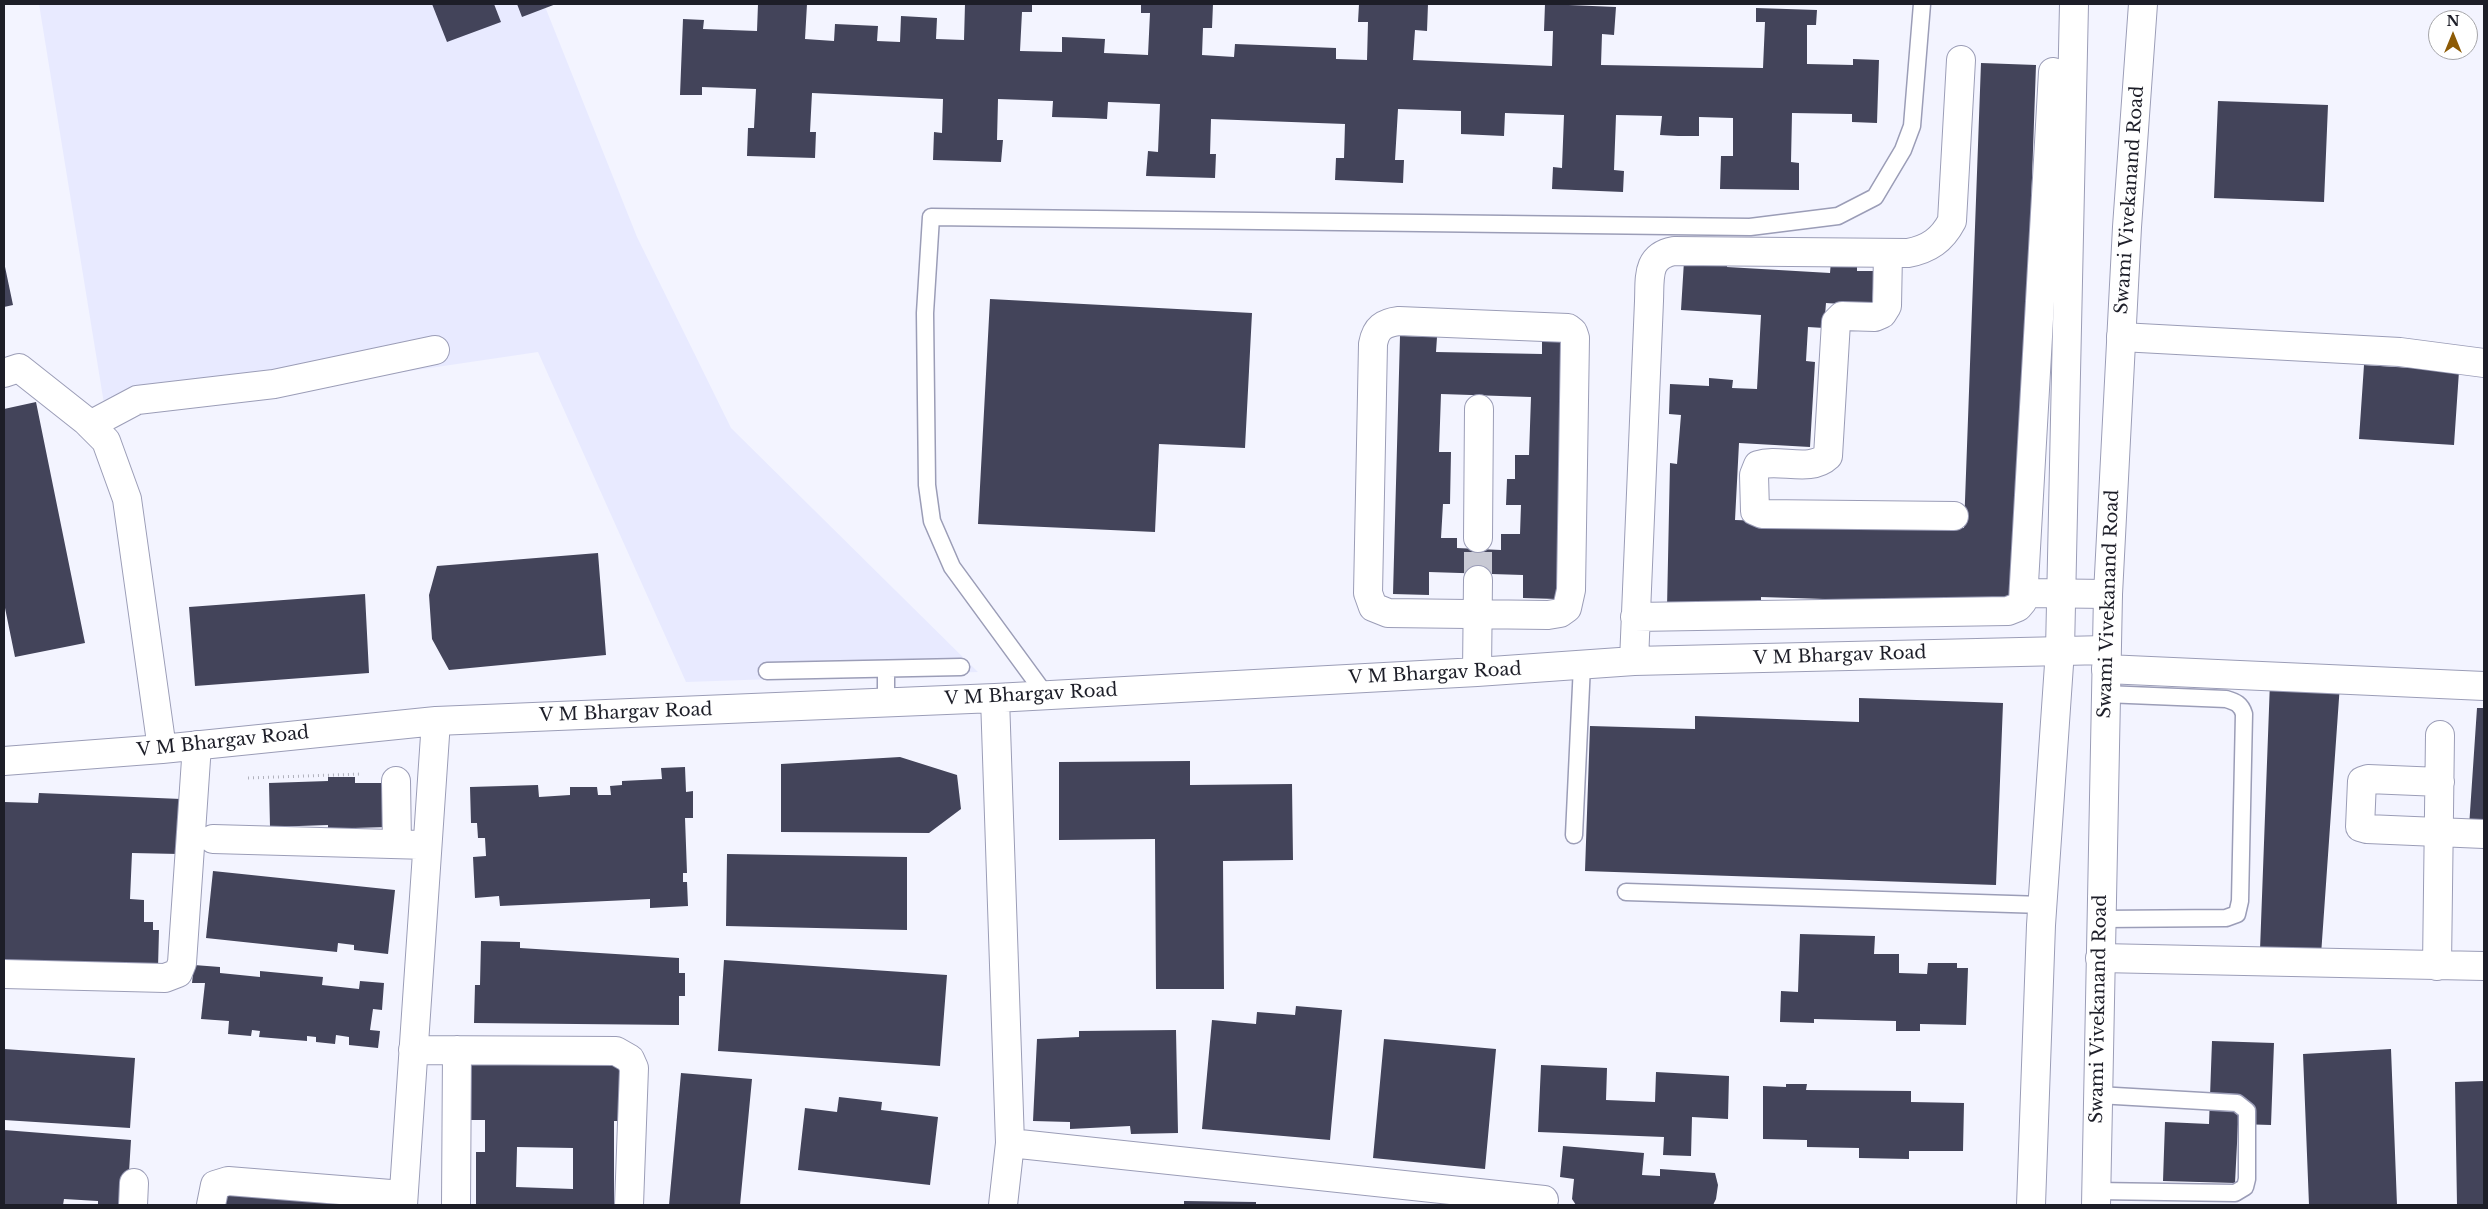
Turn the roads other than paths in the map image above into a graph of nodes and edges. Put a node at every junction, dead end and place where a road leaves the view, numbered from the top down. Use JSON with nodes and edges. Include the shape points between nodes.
{"nodes":[{"id":1,"x":1922,"y":4,"type":"edge"},
{"id":2,"x":2074,"y":4,"type":"edge"},
{"id":3,"x":2142,"y":4,"type":"edge"},
{"id":4,"x":1961,"y":60,"type":"dead end"},
{"id":5,"x":2053,"y":72,"type":"dead end"},
{"id":6,"x":1888,"y":253,"type":"junction"},
{"id":7,"x":2121,"y":337,"type":"junction"},
{"id":8,"x":435,"y":350,"type":"dead end"},
{"id":9,"x":2484,"y":363,"type":"edge"},
{"id":10,"x":4,"y":373,"type":"edge"},
{"id":11,"x":1479,"y":409,"type":"dead end"},
{"id":12,"x":90,"y":425,"type":"junction"},
{"id":13,"x":1954,"y":516,"type":"dead end"},
{"id":14,"x":1478,"y":538,"type":"tunnel mouth"},
{"id":15,"x":1478,"y":580,"type":"tunnel mouth"},
{"id":16,"x":2025,"y":593,"type":"junction"},
{"id":17,"x":2061,"y":594,"type":"junction"},
{"id":18,"x":2108,"y":594,"type":"junction"},
{"id":19,"x":1477,"y":614,"type":"junction"},
{"id":20,"x":1636,"y":617,"type":"junction"},
{"id":21,"x":2060,"y":650,"type":"junction"},
{"id":22,"x":1634,"y":661,"type":"junction"},
{"id":23,"x":1582,"y":665,"type":"junction"},
{"id":24,"x":961,"y":668,"type":"dead end"},
{"id":25,"x":886,"y":669,"type":"junction"},
{"id":26,"x":2106,"y":671,"type":"junction"},
{"id":27,"x":767,"y":672,"type":"dead end"},
{"id":28,"x":1477,"y":672,"type":"junction"},
{"id":29,"x":2484,"y":686,"type":"edge"},
{"id":30,"x":1044,"y":694,"type":"junction"},
{"id":31,"x":995,"y":698,"type":"junction"},
{"id":32,"x":886,"y":702,"type":"junction"},
{"id":33,"x":436,"y":721,"type":"junction"},
{"id":34,"x":2440,"y":735,"type":"dead end"},
{"id":35,"x":197,"y":745,"type":"junction"},
{"id":36,"x":162,"y":749,"type":"junction"},
{"id":37,"x":4,"y":761,"type":"edge"},
{"id":38,"x":396,"y":781,"type":"road end"},
{"id":39,"x":2440,"y":782,"type":"junction"},
{"id":40,"x":2439,"y":832,"type":"junction"},
{"id":41,"x":2484,"y":834,"type":"edge"},
{"id":42,"x":1574,"y":835,"type":"dead end"},
{"id":43,"x":213,"y":839,"type":"dead end"},
{"id":44,"x":397,"y":844,"type":"junction"},
{"id":45,"x":427,"y":845,"type":"junction"},
{"id":46,"x":1626,"y":892,"type":"dead end"},
{"id":47,"x":2043,"y":905,"type":"junction"},
{"id":48,"x":2101,"y":919,"type":"junction"},
{"id":49,"x":2100,"y":958,"type":"junction"},
{"id":50,"x":2437,"y":966,"type":"junction"},
{"id":51,"x":2484,"y":966,"type":"edge"},
{"id":52,"x":4,"y":974,"type":"edge"},
{"id":53,"x":413,"y":1050,"type":"junction"},
{"id":54,"x":457,"y":1050,"type":"junction"},
{"id":55,"x":2098,"y":1095,"type":"junction"},
{"id":56,"x":1010,"y":1143,"type":"junction"},
{"id":57,"x":2096,"y":1198,"type":"edge"},
{"id":58,"x":370,"y":1199,"type":"edge"},
{"id":59,"x":403,"y":1200,"type":"edge"},
{"id":60,"x":1544,"y":1200,"type":"dead end"},
{"id":61,"x":211,"y":1205,"type":"edge"},
{"id":62,"x":456,"y":1205,"type":"edge"},
{"id":63,"x":630,"y":1205,"type":"edge"},
{"id":64,"x":1003,"y":1205,"type":"edge"},
{"id":65,"x":2031,"y":1205,"type":"edge"}],
"edges":[{"from":1,"to":30,"type":"lane","via":[[1912,126],[1903,150],[1875,197],[1838,216],[1750,226],[931,217],[925,322],[927,486],[932,521],[952,567]]},
{"from":2,"to":17,"type":"street"},
{"from":3,"to":7,"type":"street","name":"Swami Vivekanand Road"},
{"from":4,"to":6,"type":"street","via":[[1952,220],[1942,238],[1922,251]]},
{"from":5,"to":16,"type":"street"},
{"from":6,"to":13,"type":"street","via":[[1887,306],[1882,314],[1875,317],[1842,316],[1836,322],[1828,456],[1812,464],[1758,465],[1754,475],[1755,511],[1762,514]]},
{"from":6,"to":20,"type":"street","via":[[1674,251],[1655,259],[1649,302]]},
{"from":7,"to":9,"type":"street","via":[[2400,352]]},
{"from":7,"to":18,"type":"street","name":"Swami Vivekanand Road"},
{"from":8,"to":12,"type":"street","via":[[274,384],[138,400]]},
{"from":10,"to":12,"type":"street","via":[[19,368]]},
{"from":11,"to":14,"type":"street"},
{"from":12,"to":36,"type":"street","via":[[106,441],[127,499]]},
{"from":15,"to":19,"type":"street"},
{"from":16,"to":17,"type":"street"},
{"from":16,"to":20,"type":"street","via":[[2024,601],[2008,611]]},
{"from":17,"to":18,"type":"street"},
{"from":17,"to":21,"type":"street"},
{"from":18,"to":26,"type":"street","name":"Swami Vivekanand Road"},
{"from":19,"to":19,"type":"street","via":[[1548,615],[1560,613],[1570,600],[1575,338],[1568,328],[1388,322],[1375,333],[1373,344],[1370,600],[1373,607],[1388,613]]},
{"from":19,"to":28,"type":"street"},
{"from":20,"to":22,"type":"street"},
{"from":21,"to":22,"type":"street","name":"V M Bhargav Road"},
{"from":21,"to":26,"type":"street","name":"V M Bhargav Road"},
{"from":21,"to":47,"type":"street"},
{"from":22,"to":23,"type":"street","name":"V M Bhargav Road"},
{"from":23,"to":28,"type":"street","name":"V M Bhargav Road"},
{"from":23,"to":42,"type":"lane"},
{"from":24,"to":25,"type":"lane"},
{"from":25,"to":27,"type":"lane"},
{"from":25,"to":32,"type":"lane"},
{"from":26,"to":29,"type":"street","name":"V M Bhargav Road"},
{"from":26,"to":48,"type":"street","name":"Swami Vivekanand Road"},
{"from":26,"to":48,"type":"lane","via":[[2237,702],[2244,714],[2240,901],[2237,914],[2226,918]]},
{"from":28,"to":30,"type":"street","name":"V M Bhargav Road"},
{"from":30,"to":31,"type":"street","name":"V M Bhargav Road"},
{"from":31,"to":32,"type":"street","name":"V M Bhargav Road"},
{"from":31,"to":56,"type":"street"},
{"from":32,"to":33,"type":"street","name":"V M Bhargav Road"},
{"from":33,"to":35,"type":"street","name":"V M Bhargav Road"},
{"from":33,"to":45,"type":"street"},
{"from":34,"to":39,"type":"street"},
{"from":35,"to":36,"type":"street","name":"V M Bhargav Road"},
{"from":35,"to":52,"type":"street","via":[[182,962],[178,973],[166,978]]},
{"from":36,"to":37,"type":"street","name":"V M Bhargav Road"},
{"from":38,"to":44,"type":"street"},
{"from":39,"to":40,"type":"street"},
{"from":39,"to":40,"type":"street","via":[[2362,781],[2359,820],[2360,827],[2367,829]]},
{"from":40,"to":41,"type":"street"},
{"from":40,"to":50,"type":"street"},
{"from":43,"to":44,"type":"street"},
{"from":44,"to":45,"type":"street"},
{"from":45,"to":53,"type":"street"},
{"from":46,"to":47,"type":"lane"},
{"from":47,"to":65,"type":"street"},
{"from":48,"to":49,"type":"street","name":"Swami Vivekanand Road"},
{"from":49,"to":50,"type":"street"},
{"from":49,"to":55,"type":"street","name":"Swami Vivekanand Road"},
{"from":50,"to":51,"type":"street"},
{"from":53,"to":54,"type":"street"},
{"from":53,"to":59,"type":"street"},
{"from":54,"to":62,"type":"street"},
{"from":54,"to":63,"type":"street","via":[[616,1051],[624,1054],[634,1068]]},
{"from":55,"to":57,"type":"street","name":"Swami Vivekanand Road"},
{"from":55,"to":57,"type":"lane","via":[[2237,1103],[2247,1111],[2247,1179],[2246,1187],[2235,1193]]},
{"from":56,"to":60,"type":"street"},
{"from":56,"to":64,"type":"street"},
{"from":58,"to":59,"type":"street"},
{"from":58,"to":61,"type":"street","via":[[228,1181],[215,1185]]}]}
